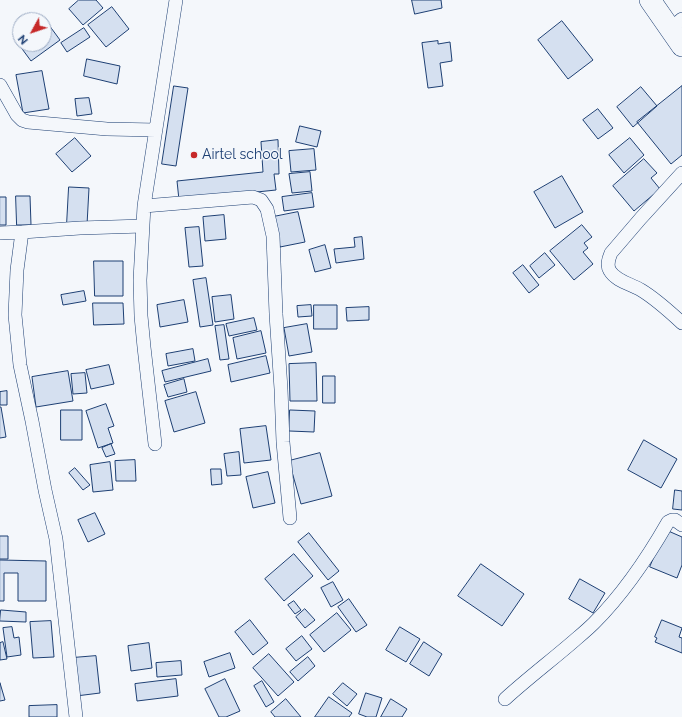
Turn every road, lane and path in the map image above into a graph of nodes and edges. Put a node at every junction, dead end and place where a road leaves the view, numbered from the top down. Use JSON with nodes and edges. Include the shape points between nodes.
{"nodes":[{"id":1,"x":176,"y":0,"type":"edge"},
{"id":2,"x":650,"y":0,"type":"edge"},
{"id":3,"x":676,"y":24,"type":"edge"},
{"id":4,"x":682,"y":46,"type":"edge"},
{"id":5,"x":0,"y":85,"type":"edge"},
{"id":6,"x":156,"y":130,"type":"junction"},
{"id":7,"x":682,"y":173,"type":"edge"},
{"id":8,"x":144,"y":206,"type":"junction"},
{"id":9,"x":143,"y":226,"type":"junction"},
{"id":10,"x":22,"y":232,"type":"junction"},
{"id":11,"x":0,"y":233,"type":"edge"},
{"id":12,"x":682,"y":323,"type":"edge"},
{"id":13,"x":155,"y":444,"type":"dead end"},
{"id":14,"x":290,"y":518,"type":"dead end"},
{"id":15,"x":682,"y":525,"type":"edge"},
{"id":16,"x":505,"y":698,"type":"dead end"},
{"id":17,"x":76,"y":717,"type":"edge"}],
"edges":[{"from":1,"to":6,"type":"street"},
{"from":2,"to":3,"type":"highway"},
{"from":3,"to":4,"type":"highway"},
{"from":5,"to":6,"type":"street","via":[[16,115],[28,122],[106,129]]},
{"from":6,"to":8,"type":"street"},
{"from":7,"to":12,"type":"street","via":[[611,253],[608,260],[609,270],[616,278],[641,290]]},
{"from":8,"to":9,"type":"street"},
{"from":8,"to":14,"type":"street","via":[[253,197],[261,200],[267,209],[273,236],[283,442]]},
{"from":9,"to":10,"type":"street"},
{"from":9,"to":13,"type":"street","via":[[141,316]]},
{"from":10,"to":11,"type":"street"},
{"from":10,"to":17,"type":"street","via":[[15,315],[20,365],[56,539]]},
{"from":15,"to":16,"type":"street","via":[[675,520],[668,522],[624,589],[594,624]]}]}
